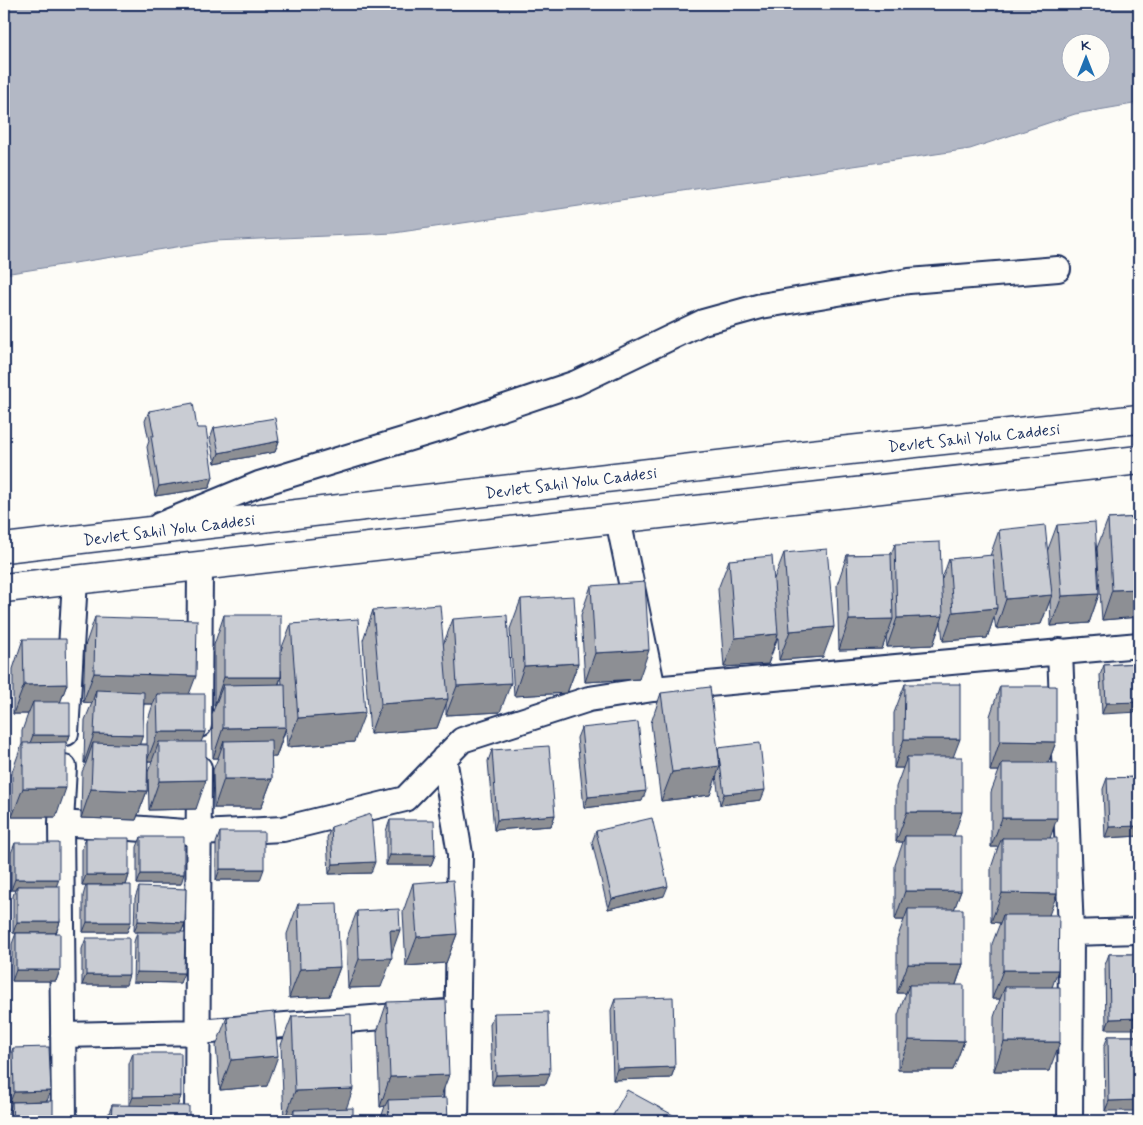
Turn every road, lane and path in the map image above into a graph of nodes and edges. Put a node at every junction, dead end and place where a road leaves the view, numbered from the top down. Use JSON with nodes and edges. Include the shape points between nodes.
{"nodes":[{"id":1,"x":1058,"y":269,"type":"dead end"},
{"id":2,"x":1139,"y":419,"type":"edge"},
{"id":3,"x":1139,"y":460,"type":"edge"},
{"id":4,"x":618,"y":519,"type":"junction"},
{"id":5,"x":142,"y":532,"type":"junction"},
{"id":6,"x":4,"y":548,"type":"edge"},
{"id":7,"x":200,"y":566,"type":"junction"},
{"id":8,"x":75,"y":580,"type":"junction"},
{"id":9,"x":4,"y":588,"type":"edge"},
{"id":10,"x":1139,"y":645,"type":"edge"},
{"id":11,"x":1060,"y":651,"type":"junction"},
{"id":12,"x":653,"y":688,"type":"junction"},
{"id":13,"x":444,"y":758,"type":"junction"},
{"id":14,"x":61,"y":822,"type":"junction"},
{"id":15,"x":199,"y":833,"type":"junction"},
{"id":16,"x":1139,"y":931,"type":"edge"},
{"id":17,"x":1071,"y":933,"type":"junction"},
{"id":18,"x":458,"y":1011,"type":"junction"},
{"id":19,"x":198,"y":1032,"type":"junction"},
{"id":20,"x":63,"y":1035,"type":"junction"},
{"id":21,"x":64,"y":1121,"type":"edge"},
{"id":22,"x":197,"y":1121,"type":"edge"},
{"id":23,"x":456,"y":1121,"type":"edge"},
{"id":24,"x":1070,"y":1121,"type":"edge"}],
"edges":[{"from":1,"to":5,"type":"street","via":[[910,282],[761,306],[703,322],[576,382],[449,426],[259,484]]},
{"from":2,"to":5,"type":"main road","name":"Devlet Sahil Yolu Caddesi"},
{"from":3,"to":4,"type":"main road"},
{"from":4,"to":7,"type":"main road"},
{"from":4,"to":12,"type":"street"},
{"from":5,"to":6,"type":"main road","name":"Devlet Sahil Yolu Caddesi"},
{"from":7,"to":8,"type":"main road"},
{"from":7,"to":15,"type":"street"},
{"from":8,"to":9,"type":"main road"},
{"from":8,"to":14,"type":"street"},
{"from":10,"to":11,"type":"street"},
{"from":11,"to":12,"type":"street"},
{"from":11,"to":17,"type":"street"},
{"from":12,"to":13,"type":"street","via":[[589,699],[462,740]]},
{"from":13,"to":15,"type":"street","via":[[405,799],[283,829]]},
{"from":13,"to":18,"type":"street","via":[[460,854]]},
{"from":14,"to":15,"type":"street"},
{"from":14,"to":20,"type":"street"},
{"from":15,"to":19,"type":"street"},
{"from":16,"to":17,"type":"street"},
{"from":17,"to":24,"type":"street"},
{"from":18,"to":19,"type":"street"},
{"from":18,"to":23,"type":"street"},
{"from":19,"to":20,"type":"street"},
{"from":19,"to":22,"type":"street"},
{"from":20,"to":21,"type":"street"}]}
